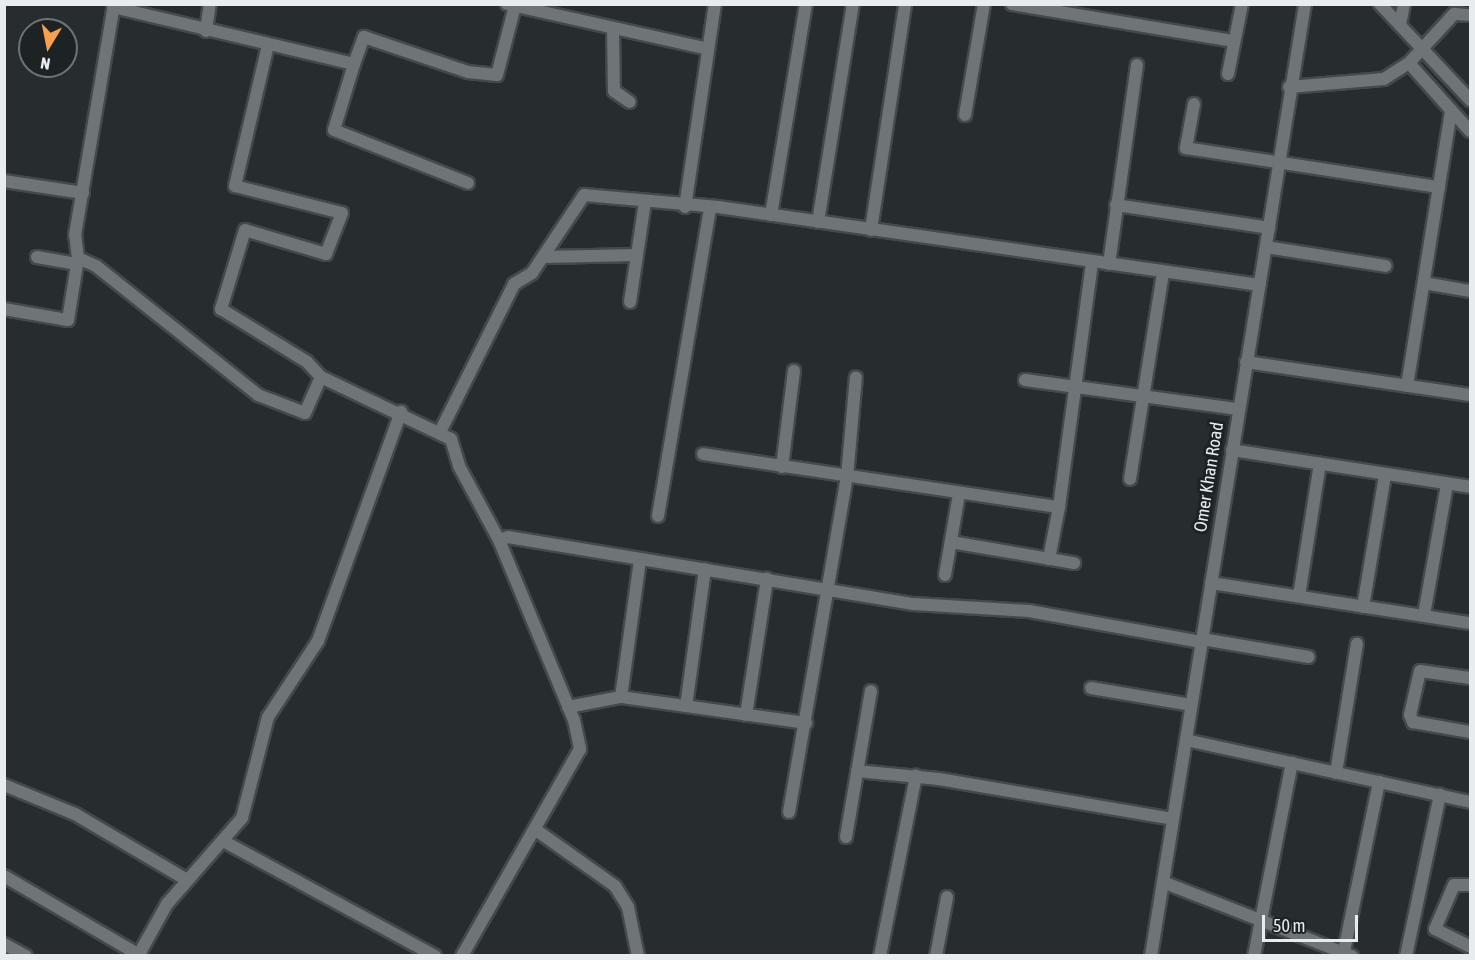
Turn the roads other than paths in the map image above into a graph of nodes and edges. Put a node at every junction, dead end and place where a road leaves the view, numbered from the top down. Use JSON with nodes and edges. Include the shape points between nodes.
{"nodes":[{"id":1,"x":210,"y":4,"type":"edge"},
{"id":2,"x":715,"y":4,"type":"edge"},
{"id":3,"x":806,"y":4,"type":"edge"},
{"id":4,"x":853,"y":4,"type":"edge"},
{"id":5,"x":905,"y":4,"type":"edge"},
{"id":6,"x":984,"y":4,"type":"edge"},
{"id":7,"x":1012,"y":4,"type":"edge"},
{"id":8,"x":1242,"y":4,"type":"edge"},
{"id":9,"x":1305,"y":4,"type":"edge"},
{"id":10,"x":1380,"y":4,"type":"edge"},
{"id":11,"x":1404,"y":4,"type":"edge"},
{"id":12,"x":511,"y":5,"type":"edge"},
{"id":13,"x":113,"y":6,"type":"edge"},
{"id":14,"x":1470,"y":15,"type":"edge"},
{"id":15,"x":1400,"y":25,"type":"junction"},
{"id":16,"x":613,"y":30,"type":"junction"},
{"id":17,"x":206,"y":31,"type":"junction"},
{"id":18,"x":1234,"y":41,"type":"junction"},
{"id":19,"x":268,"y":45,"type":"junction"},
{"id":20,"x":1421,"y":48,"type":"junction"},
{"id":21,"x":708,"y":49,"type":"junction"},
{"id":22,"x":1409,"y":63,"type":"junction"},
{"id":23,"x":354,"y":64,"type":"junction"},
{"id":24,"x":1137,"y":65,"type":"dead end"},
{"id":25,"x":1228,"y":74,"type":"dead end"},
{"id":26,"x":1289,"y":87,"type":"junction"},
{"id":27,"x":1470,"y":100,"type":"edge"},
{"id":28,"x":630,"y":102,"type":"dead end"},
{"id":29,"x":1194,"y":104,"type":"dead end"},
{"id":30,"x":1451,"y":110,"type":"junction"},
{"id":31,"x":965,"y":115,"type":"dead end"},
{"id":32,"x":1470,"y":131,"type":"edge"},
{"id":33,"x":1281,"y":162,"type":"junction"},
{"id":34,"x":4,"y":181,"type":"edge"},
{"id":35,"x":468,"y":183,"type":"dead end"},
{"id":36,"x":1439,"y":187,"type":"junction"},
{"id":37,"x":82,"y":193,"type":"junction"},
{"id":38,"x":645,"y":202,"type":"junction"},
{"id":39,"x":1116,"y":205,"type":"junction"},
{"id":40,"x":685,"y":207,"type":"junction"},
{"id":41,"x":710,"y":207,"type":"junction"},
{"id":42,"x":771,"y":215,"type":"junction"},
{"id":43,"x":818,"y":222,"type":"junction"},
{"id":44,"x":1269,"y":228,"type":"junction"},
{"id":45,"x":871,"y":230,"type":"junction"},
{"id":46,"x":1266,"y":247,"type":"junction"},
{"id":47,"x":637,"y":255,"type":"junction"},
{"id":48,"x":37,"y":257,"type":"dead end"},
{"id":49,"x":543,"y":257,"type":"junction"},
{"id":50,"x":77,"y":261,"type":"junction"},
{"id":51,"x":1092,"y":262,"type":"junction"},
{"id":52,"x":1109,"y":264,"type":"junction"},
{"id":53,"x":1386,"y":266,"type":"dead end"},
{"id":54,"x":1163,"y":272,"type":"junction"},
{"id":55,"x":1424,"y":282,"type":"junction"},
{"id":56,"x":1259,"y":285,"type":"junction"},
{"id":57,"x":1470,"y":291,"type":"edge"},
{"id":58,"x":630,"y":302,"type":"dead end"},
{"id":59,"x":4,"y":309,"type":"edge"},
{"id":60,"x":1246,"y":362,"type":"junction"},
{"id":61,"x":794,"y":371,"type":"dead end"},
{"id":62,"x":321,"y":377,"type":"junction"},
{"id":63,"x":856,"y":377,"type":"dead end"},
{"id":64,"x":1024,"y":380,"type":"dead end"},
{"id":65,"x":1407,"y":386,"type":"junction"},
{"id":66,"x":1076,"y":387,"type":"junction"},
{"id":67,"x":1470,"y":395,"type":"edge"},
{"id":68,"x":1143,"y":396,"type":"junction"},
{"id":69,"x":1238,"y":409,"type":"junction"},
{"id":70,"x":401,"y":412,"type":"junction"},
{"id":71,"x":440,"y":432,"type":"junction"},
{"id":72,"x":1232,"y":450,"type":"junction"},
{"id":73,"x":703,"y":454,"type":"dead end"},
{"id":74,"x":1320,"y":464,"type":"junction"},
{"id":75,"x":782,"y":467,"type":"junction"},
{"id":76,"x":1385,"y":475,"type":"junction"},
{"id":77,"x":847,"y":477,"type":"junction"},
{"id":78,"x":1130,"y":478,"type":"dead end"},
{"id":79,"x":1447,"y":484,"type":"junction"},
{"id":80,"x":1470,"y":488,"type":"edge"},
{"id":81,"x":959,"y":494,"type":"junction"},
{"id":82,"x":1059,"y":507,"type":"junction"},
{"id":83,"x":658,"y":516,"type":"dead end"},
{"id":84,"x":499,"y":540,"type":"junction"},
{"id":85,"x":951,"y":542,"type":"junction"},
{"id":86,"x":1049,"y":559,"type":"junction"},
{"id":87,"x":640,"y":560,"type":"junction"},
{"id":88,"x":1074,"y":563,"type":"dead end"},
{"id":89,"x":705,"y":569,"type":"junction"},
{"id":90,"x":945,"y":576,"type":"dead end"},
{"id":91,"x":766,"y":579,"type":"junction"},
{"id":92,"x":1211,"y":583,"type":"junction"},
{"id":93,"x":826,"y":589,"type":"junction"},
{"id":94,"x":1299,"y":596,"type":"junction"},
{"id":95,"x":1363,"y":607,"type":"junction"},
{"id":96,"x":1424,"y":615,"type":"junction"},
{"id":97,"x":1470,"y":622,"type":"edge"},
{"id":98,"x":1202,"y":641,"type":"junction"},
{"id":99,"x":1357,"y":644,"type":"dead end"},
{"id":100,"x":1308,"y":657,"type":"dead end"},
{"id":101,"x":1470,"y":678,"type":"edge"},
{"id":102,"x":1091,"y":688,"type":"dead end"},
{"id":103,"x":872,"y":691,"type":"dead end"},
{"id":104,"x":621,"y":697,"type":"junction"},
{"id":105,"x":1191,"y":705,"type":"junction"},
{"id":106,"x":686,"y":706,"type":"junction"},
{"id":107,"x":568,"y":707,"type":"junction"},
{"id":108,"x":746,"y":715,"type":"junction"},
{"id":109,"x":806,"y":723,"type":"junction"},
{"id":110,"x":1470,"y":732,"type":"edge"},
{"id":111,"x":1186,"y":740,"type":"junction"},
{"id":112,"x":1292,"y":763,"type":"junction"},
{"id":113,"x":857,"y":771,"type":"junction"},
{"id":114,"x":1336,"y":773,"type":"junction"},
{"id":115,"x":916,"y":776,"type":"junction"},
{"id":116,"x":1378,"y":782,"type":"junction"},
{"id":117,"x":4,"y":785,"type":"edge"},
{"id":118,"x":1440,"y":795,"type":"junction"},
{"id":119,"x":1470,"y":802,"type":"edge"},
{"id":120,"x":789,"y":812,"type":"dead end"},
{"id":121,"x":1173,"y":819,"type":"junction"},
{"id":122,"x":536,"y":830,"type":"junction"},
{"id":123,"x":846,"y":837,"type":"dead end"},
{"id":124,"x":225,"y":842,"type":"junction"},
{"id":125,"x":4,"y":876,"type":"edge"},
{"id":126,"x":187,"y":880,"type":"junction"},
{"id":127,"x":1163,"y":882,"type":"junction"},
{"id":128,"x":1470,"y":885,"type":"edge"},
{"id":129,"x":947,"y":897,"type":"dead end"},
{"id":130,"x":1261,"y":919,"type":"junction"},
{"id":131,"x":4,"y":944,"type":"edge"},
{"id":132,"x":1470,"y":947,"type":"edge"},
{"id":133,"x":1346,"y":954,"type":"edge"},
{"id":134,"x":139,"y":955,"type":"edge"},
{"id":135,"x":26,"y":956,"type":"edge"},
{"id":136,"x":435,"y":956,"type":"edge"},
{"id":137,"x":462,"y":956,"type":"edge"},
{"id":138,"x":638,"y":956,"type":"edge"},
{"id":139,"x":880,"y":956,"type":"edge"},
{"id":140,"x":936,"y":956,"type":"edge"},
{"id":141,"x":1150,"y":956,"type":"edge"},
{"id":142,"x":1254,"y":956,"type":"edge"},
{"id":143,"x":1406,"y":956,"type":"edge"}],
"edges":[{"from":1,"to":17,"type":"street"},
{"from":2,"to":21,"type":"street"},
{"from":3,"to":42,"type":"street"},
{"from":4,"to":43,"type":"street"},
{"from":5,"to":45,"type":"street"},
{"from":6,"to":31,"type":"street"},
{"from":7,"to":18,"type":"street"},
{"from":8,"to":18,"type":"street"},
{"from":9,"to":26,"type":"street","name":"Omer Khan Road"},
{"from":10,"to":15,"type":"street"},
{"from":11,"to":15,"type":"street"},
{"from":12,"to":16,"type":"street"},
{"from":12,"to":23,"type":"street","via":[[497,75],[468,72],[364,37]]},
{"from":13,"to":17,"type":"street"},
{"from":13,"to":37,"type":"street"},
{"from":14,"to":20,"type":"street","via":[[1454,14]]},
{"from":15,"to":20,"type":"street"},
{"from":16,"to":21,"type":"street"},
{"from":16,"to":28,"type":"street","via":[[614,91]]},
{"from":17,"to":19,"type":"street"},
{"from":18,"to":25,"type":"street"},
{"from":19,"to":23,"type":"street"},
{"from":19,"to":62,"type":"street","via":[[236,186],[342,213],[327,254],[245,230],[221,309],[307,362]]},
{"from":20,"to":22,"type":"street"},
{"from":20,"to":27,"type":"street"},
{"from":21,"to":40,"type":"street"},
{"from":22,"to":26,"type":"street","via":[[1384,79]]},
{"from":22,"to":30,"type":"street"},
{"from":23,"to":35,"type":"street","via":[[334,130]]},
{"from":24,"to":39,"type":"street"},
{"from":26,"to":33,"type":"street","name":"Omer Khan Road"},
{"from":29,"to":33,"type":"street","via":[[1186,148]]},
{"from":30,"to":32,"type":"street"},
{"from":30,"to":36,"type":"street"},
{"from":33,"to":36,"type":"street"},
{"from":33,"to":44,"type":"street","name":"Omer Khan Road"},
{"from":34,"to":37,"type":"street"},
{"from":36,"to":55,"type":"street"},
{"from":37,"to":50,"type":"street","via":[[75,235]]},
{"from":38,"to":40,"type":"street"},
{"from":38,"to":47,"type":"street"},
{"from":38,"to":49,"type":"street","via":[[584,195]]},
{"from":39,"to":44,"type":"street"},
{"from":39,"to":52,"type":"street"},
{"from":40,"to":41,"type":"street"},
{"from":41,"to":42,"type":"street"},
{"from":41,"to":83,"type":"street"},
{"from":42,"to":43,"type":"street"},
{"from":43,"to":45,"type":"street"},
{"from":44,"to":46,"type":"street","name":"Omer Khan Road"},
{"from":45,"to":51,"type":"street"},
{"from":46,"to":53,"type":"street"},
{"from":46,"to":56,"type":"street","name":"Omer Khan Road"},
{"from":47,"to":49,"type":"street"},
{"from":47,"to":58,"type":"street"},
{"from":48,"to":50,"type":"street"},
{"from":49,"to":71,"type":"street","via":[[532,273],[514,284]]},
{"from":50,"to":59,"type":"street","via":[[68,320]]},
{"from":50,"to":62,"type":"street","via":[[96,266],[258,395],[305,413]]},
{"from":51,"to":52,"type":"street"},
{"from":51,"to":66,"type":"street"},
{"from":52,"to":54,"type":"street"},
{"from":54,"to":56,"type":"street"},
{"from":54,"to":68,"type":"street"},
{"from":55,"to":57,"type":"street"},
{"from":55,"to":65,"type":"street"},
{"from":56,"to":60,"type":"street","name":"Omer Khan Road"},
{"from":60,"to":65,"type":"street"},
{"from":60,"to":69,"type":"street","name":"Omer Khan Road"},
{"from":61,"to":75,"type":"street"},
{"from":62,"to":70,"type":"street"},
{"from":63,"to":77,"type":"street"},
{"from":64,"to":66,"type":"street"},
{"from":65,"to":67,"type":"street"},
{"from":66,"to":68,"type":"street"},
{"from":66,"to":82,"type":"street"},
{"from":68,"to":69,"type":"street"},
{"from":68,"to":78,"type":"street"},
{"from":69,"to":72,"type":"street","name":"Omer Khan Road"},
{"from":70,"to":71,"type":"street"},
{"from":70,"to":124,"type":"street","via":[[318,641],[268,717],[242,818]]},
{"from":71,"to":84,"type":"street","via":[[451,439],[459,466]]},
{"from":72,"to":74,"type":"street"},
{"from":72,"to":92,"type":"street","name":"Omer Khan Road"},
{"from":73,"to":75,"type":"street"},
{"from":74,"to":76,"type":"street"},
{"from":74,"to":94,"type":"street"},
{"from":75,"to":77,"type":"street"},
{"from":76,"to":79,"type":"street"},
{"from":76,"to":95,"type":"street"},
{"from":77,"to":81,"type":"street"},
{"from":77,"to":93,"type":"street"},
{"from":79,"to":80,"type":"street"},
{"from":79,"to":96,"type":"street"},
{"from":81,"to":82,"type":"street"},
{"from":81,"to":85,"type":"street"},
{"from":82,"to":86,"type":"street"},
{"from":84,"to":87,"type":"street","via":[[508,537]]},
{"from":84,"to":107,"type":"street"},
{"from":85,"to":86,"type":"street"},
{"from":85,"to":90,"type":"street"},
{"from":86,"to":88,"type":"street"},
{"from":87,"to":89,"type":"street"},
{"from":87,"to":104,"type":"street"},
{"from":89,"to":91,"type":"street"},
{"from":89,"to":106,"type":"street"},
{"from":91,"to":93,"type":"street"},
{"from":91,"to":108,"type":"street"},
{"from":92,"to":94,"type":"street"},
{"from":92,"to":98,"type":"street","name":"Omer Khan Road"},
{"from":93,"to":98,"type":"street","via":[[914,604],[1029,611]]},
{"from":93,"to":109,"type":"street"},
{"from":94,"to":95,"type":"street"},
{"from":95,"to":96,"type":"street"},
{"from":96,"to":97,"type":"street"},
{"from":98,"to":100,"type":"street"},
{"from":98,"to":105,"type":"street","name":"Omer Khan Road"},
{"from":99,"to":114,"type":"street"},
{"from":101,"to":110,"type":"street","via":[[1420,671],[1410,715],[1413,722]]},
{"from":102,"to":105,"type":"street"},
{"from":103,"to":113,"type":"street"},
{"from":104,"to":106,"type":"street"},
{"from":104,"to":107,"type":"street"},
{"from":105,"to":111,"type":"street","name":"Omer Khan Road"},
{"from":106,"to":108,"type":"street"},
{"from":107,"to":122,"type":"street","via":[[580,749]]},
{"from":108,"to":109,"type":"street"},
{"from":109,"to":120,"type":"street"},
{"from":111,"to":112,"type":"street"},
{"from":111,"to":121,"type":"street","name":"Omer Khan Road"},
{"from":112,"to":114,"type":"street"},
{"from":112,"to":130,"type":"street"},
{"from":113,"to":115,"type":"street"},
{"from":113,"to":123,"type":"street"},
{"from":114,"to":116,"type":"street"},
{"from":115,"to":121,"type":"street"},
{"from":115,"to":139,"type":"street"},
{"from":116,"to":118,"type":"street"},
{"from":116,"to":133,"type":"street"},
{"from":117,"to":126,"type":"street","via":[[75,814]]},
{"from":118,"to":119,"type":"street"},
{"from":118,"to":143,"type":"street"},
{"from":121,"to":127,"type":"street","name":"Omer Khan Road"},
{"from":122,"to":137,"type":"street"},
{"from":122,"to":138,"type":"street","via":[[615,886],[628,907]]},
{"from":124,"to":126,"type":"street"},
{"from":124,"to":136,"type":"street"},
{"from":125,"to":134,"type":"street"},
{"from":126,"to":134,"type":"street"},
{"from":127,"to":130,"type":"street"},
{"from":127,"to":141,"type":"street","name":"Omer Khan Road"},
{"from":128,"to":132,"type":"street","via":[[1454,885],[1435,929]]},
{"from":129,"to":140,"type":"street"},
{"from":130,"to":133,"type":"street"},
{"from":130,"to":142,"type":"street"},
{"from":131,"to":135,"type":"street"}]}
